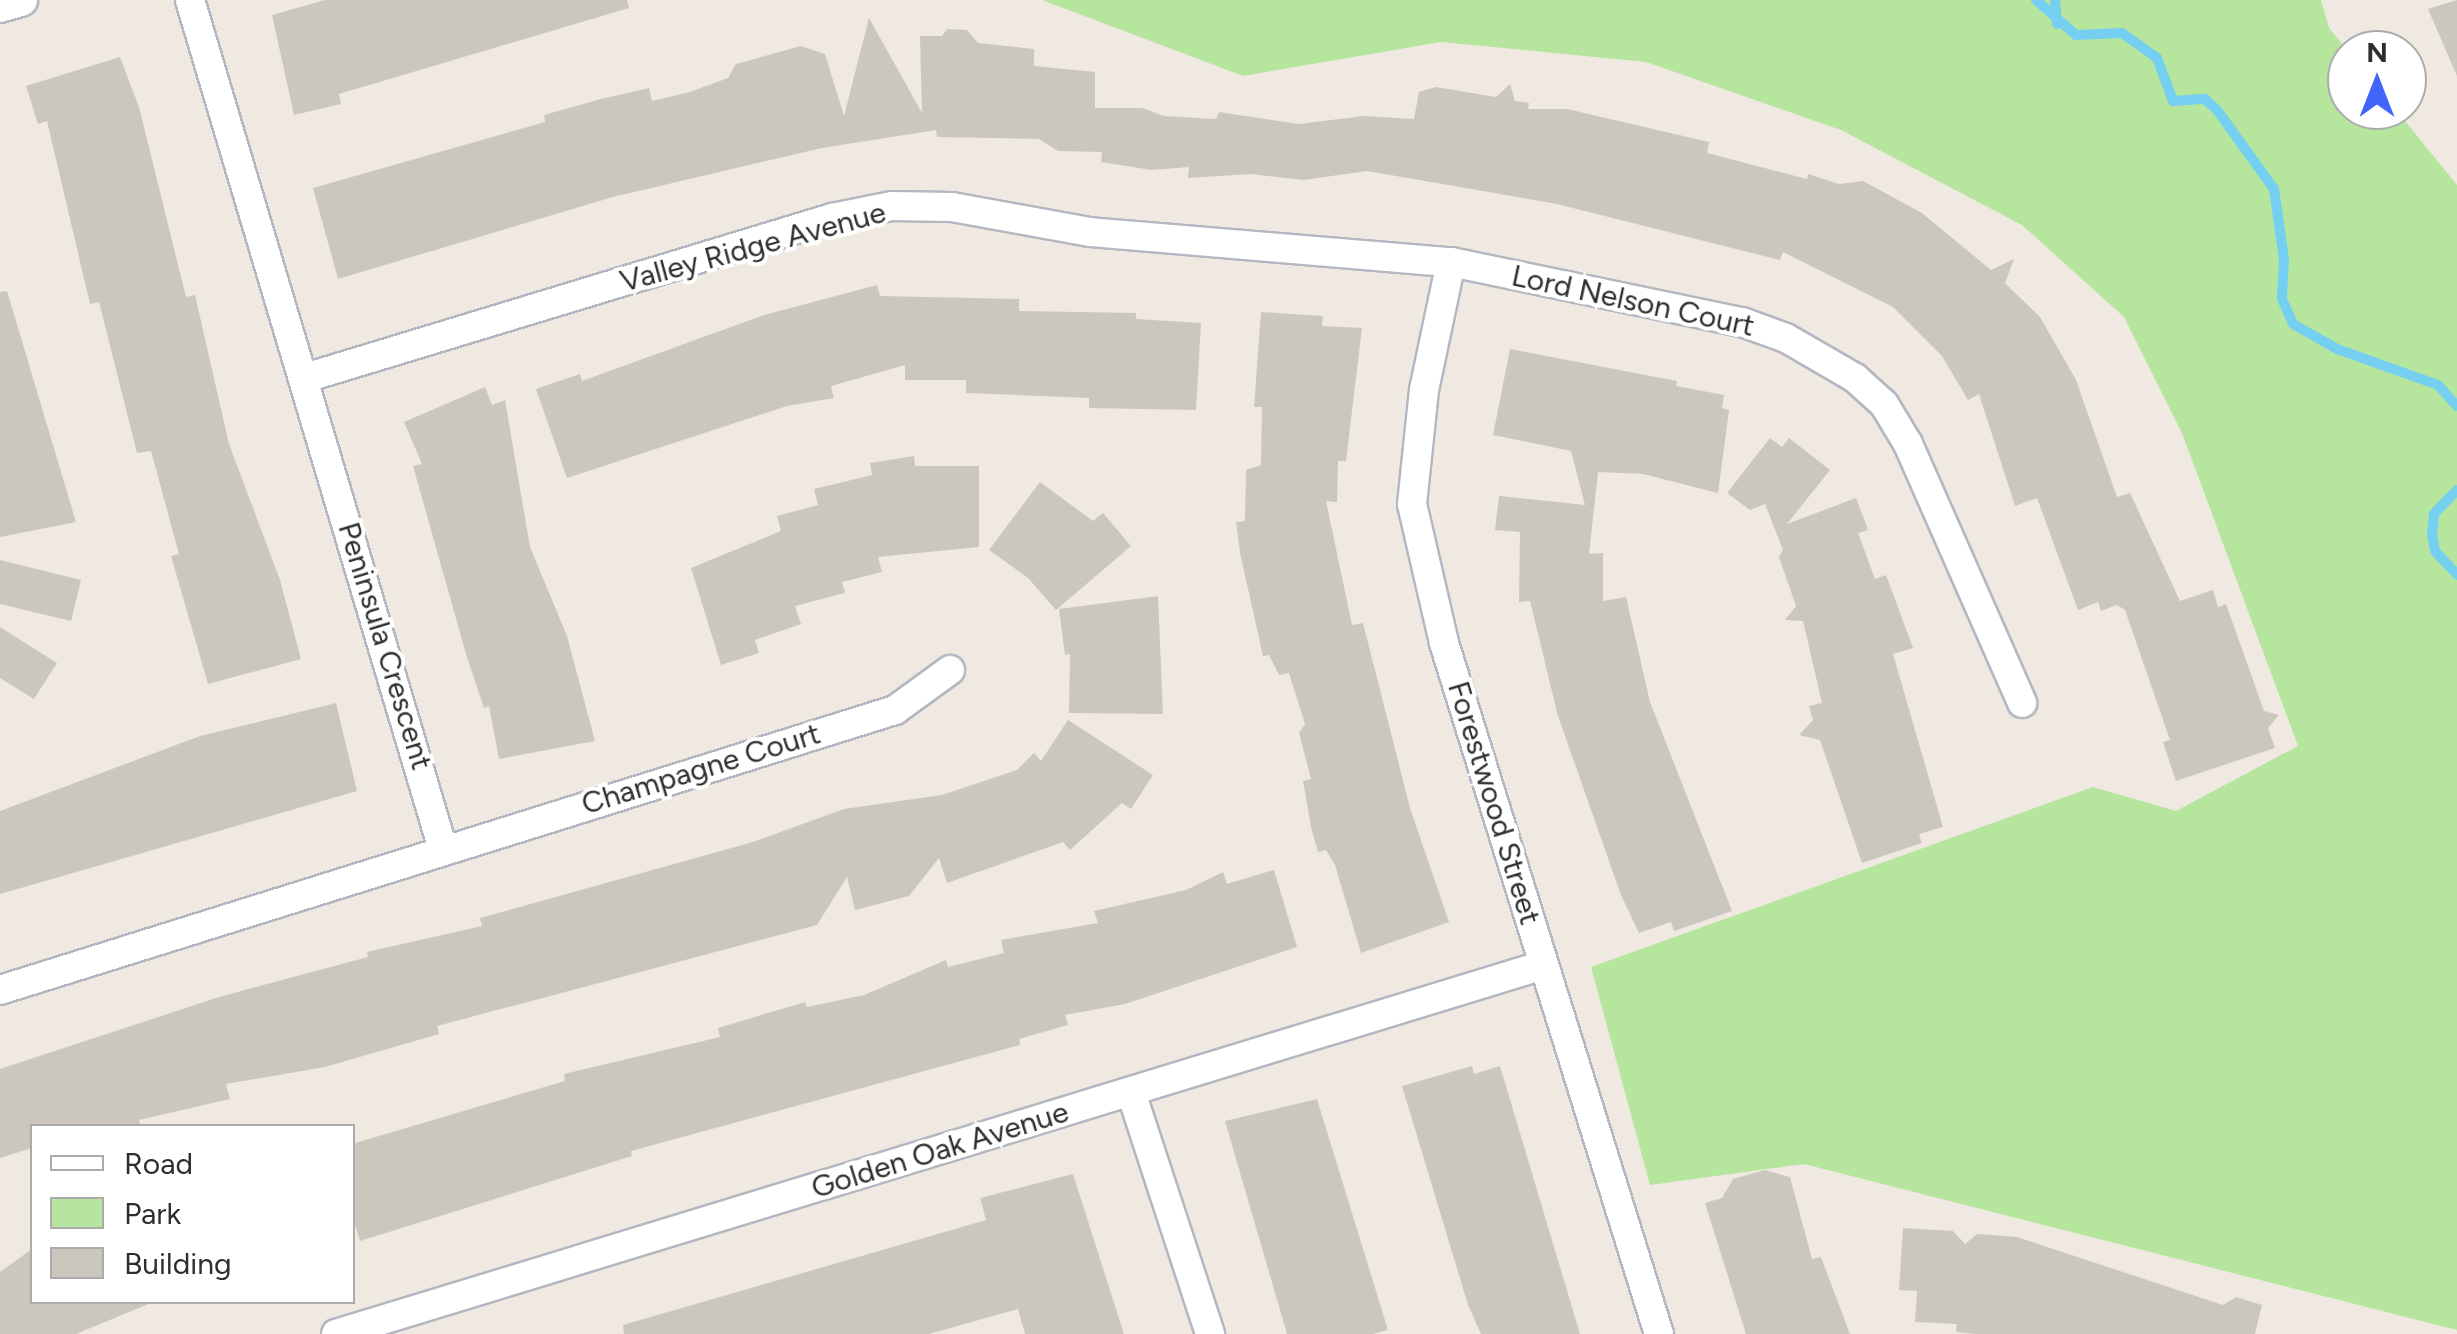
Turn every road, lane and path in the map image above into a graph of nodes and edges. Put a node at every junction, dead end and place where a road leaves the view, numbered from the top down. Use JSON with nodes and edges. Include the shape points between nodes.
{"nodes":[{"id":1,"x":21,"y":0,"type":"edge"},
{"id":2,"x":190,"y":0,"type":"edge"},
{"id":3,"x":0,"y":6,"type":"edge"},
{"id":4,"x":1451,"y":262,"type":"junction"},
{"id":5,"x":305,"y":378,"type":"junction"},
{"id":6,"x":950,"y":670,"type":"dead end"},
{"id":7,"x":2022,"y":704,"type":"dead end"},
{"id":8,"x":443,"y":848,"type":"junction"},
{"id":9,"x":1544,"y":965,"type":"junction"},
{"id":10,"x":0,"y":990,"type":"edge"},
{"id":11,"x":1131,"y":1092,"type":"junction"},
{"id":12,"x":336,"y":1334,"type":"edge"},
{"id":13,"x":1210,"y":1334,"type":"edge"},
{"id":14,"x":1659,"y":1334,"type":"edge"}],
"edges":[{"from":1,"to":3,"type":"street"},
{"from":2,"to":5,"type":"street","name":"Peninsula Crescent"},
{"from":4,"to":5,"type":"street","name":"Valley Ridge Avenue","via":[[1090,232],[952,207],[892,206],[832,218]]},
{"from":4,"to":7,"type":"street","name":"Lord Nelson Court","via":[[1742,322],[1786,338],[1855,378],[1884,404],[1908,444]]},
{"from":4,"to":9,"type":"street","name":"Forestwood Street","via":[[1421,408],[1412,504],[1444,643]]},
{"from":5,"to":8,"type":"street","name":"Peninsula Crescent"},
{"from":6,"to":8,"type":"street","name":"Champagne Court","via":[[895,710]]},
{"from":8,"to":10,"type":"street"},
{"from":9,"to":11,"type":"street","name":"Golden Oak Avenue"},
{"from":9,"to":14,"type":"street","name":"Forestwood Street"},
{"from":11,"to":12,"type":"street","name":"Golden Oak Avenue"},
{"from":11,"to":13,"type":"street"}]}
